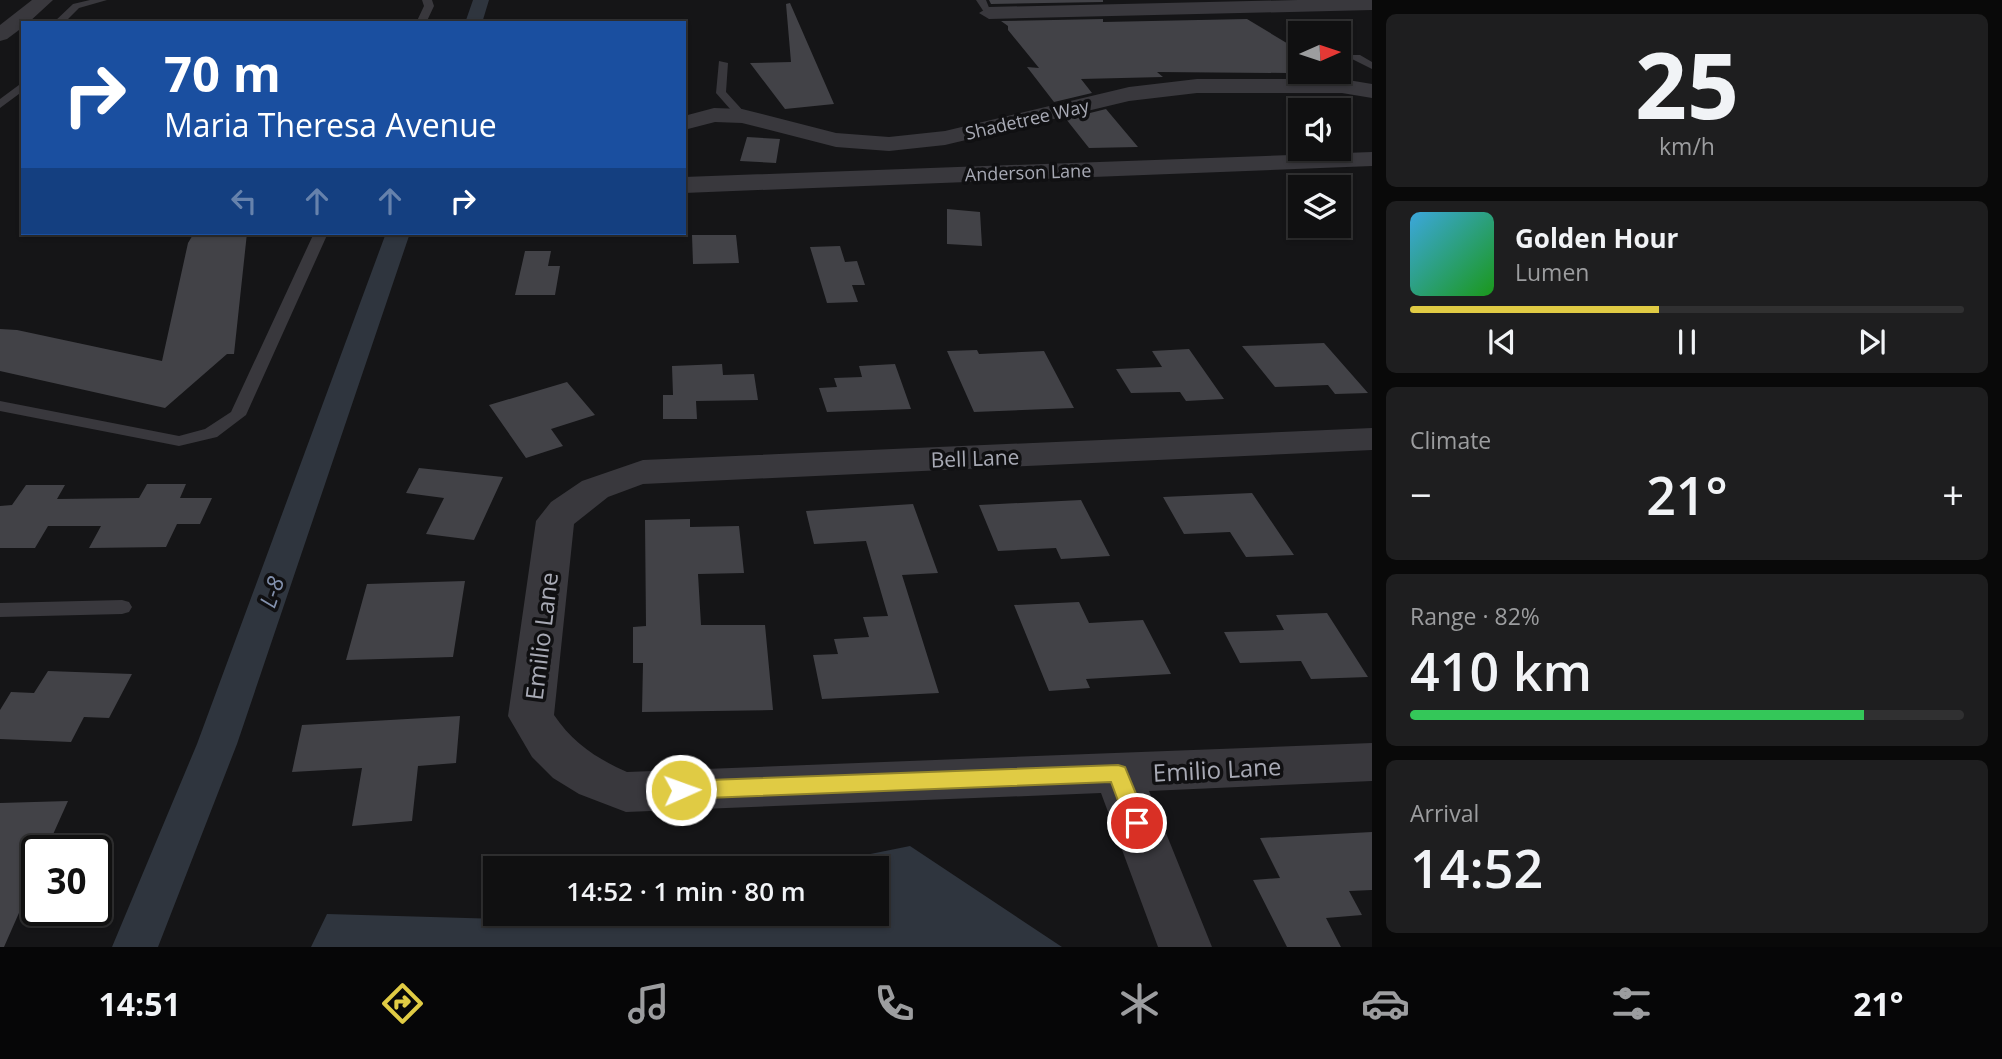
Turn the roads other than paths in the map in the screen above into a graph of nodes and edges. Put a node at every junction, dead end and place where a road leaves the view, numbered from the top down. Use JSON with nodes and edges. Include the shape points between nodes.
{"nodes":[{"id":1,"x":44,"y":0,"type":"edge"},
{"id":2,"x":102,"y":0,"type":"edge"},
{"id":3,"x":426,"y":0,"type":"edge"},
{"id":4,"x":1372,"y":4,"type":"edge"},
{"id":5,"x":985,"y":6,"type":"edge"},
{"id":6,"x":60,"y":21,"type":"edge"},
{"id":7,"x":422,"y":21,"type":"edge"},
{"id":8,"x":0,"y":35,"type":"edge"},
{"id":9,"x":1356,"y":57,"type":"dead end"},
{"id":10,"x":723,"y":62,"type":"dead end"},
{"id":11,"x":1372,"y":66,"type":"edge"},
{"id":12,"x":21,"y":87,"type":"edge"},
{"id":13,"x":1372,"y":91,"type":"edge"},
{"id":14,"x":0,"y":105,"type":"edge"},
{"id":15,"x":742,"y":116,"type":"junction"},
{"id":16,"x":686,"y":122,"type":"edge"},
{"id":17,"x":1372,"y":159,"type":"edge"},
{"id":18,"x":686,"y":185,"type":"edge"},
{"id":19,"x":320,"y":235,"type":"edge"},
{"id":20,"x":0,"y":406,"type":"edge"},
{"id":21,"x":1372,"y":439,"type":"edge"},
{"id":22,"x":583,"y":495,"type":"joint"},
{"id":23,"x":122,"y":607,"type":"dead end"},
{"id":24,"x":0,"y":610,"type":"edge"},
{"id":25,"x":1372,"y":762,"type":"edge"},
{"id":26,"x":1118,"y":773,"type":"junction"},
{"id":27,"x":1185,"y":947,"type":"edge"}],
"edges":[{"from":1,"to":8,"type":"street"},
{"from":2,"to":6,"type":"lane","via":[[76,6]]},
{"from":3,"to":7,"type":"lane","via":[[429,6]]},
{"from":4,"to":5,"type":"street"},
{"from":9,"to":11,"type":"lane"},
{"from":10,"to":15,"type":"lane","via":[[721,93]]},
{"from":12,"to":14,"type":"lane"},
{"from":13,"to":15,"type":"street","name":"Shadetree Way","via":[[1342,86],[1197,86],[1129,94],[945,138],[889,144],[836,140]]},
{"from":15,"to":16,"type":"street","name":"Shadetree Way","via":[[714,115]]},
{"from":17,"to":18,"type":"street","name":"Anderson Lane"},
{"from":19,"to":20,"type":"lane","via":[[237,415],[211,433],[178,441]]},
{"from":21,"to":22,"type":"street","name":"Bell Lane","via":[[643,472]]},
{"from":22,"to":26,"type":"street","name":"Emilio Lane","via":[[555,521],[531,716],[556,754],[599,783],[626,792]]},
{"from":23,"to":24,"type":"lane"},
{"from":25,"to":26,"type":"street","name":"Emilio Lane"},
{"from":26,"to":27,"type":"street"}]}
